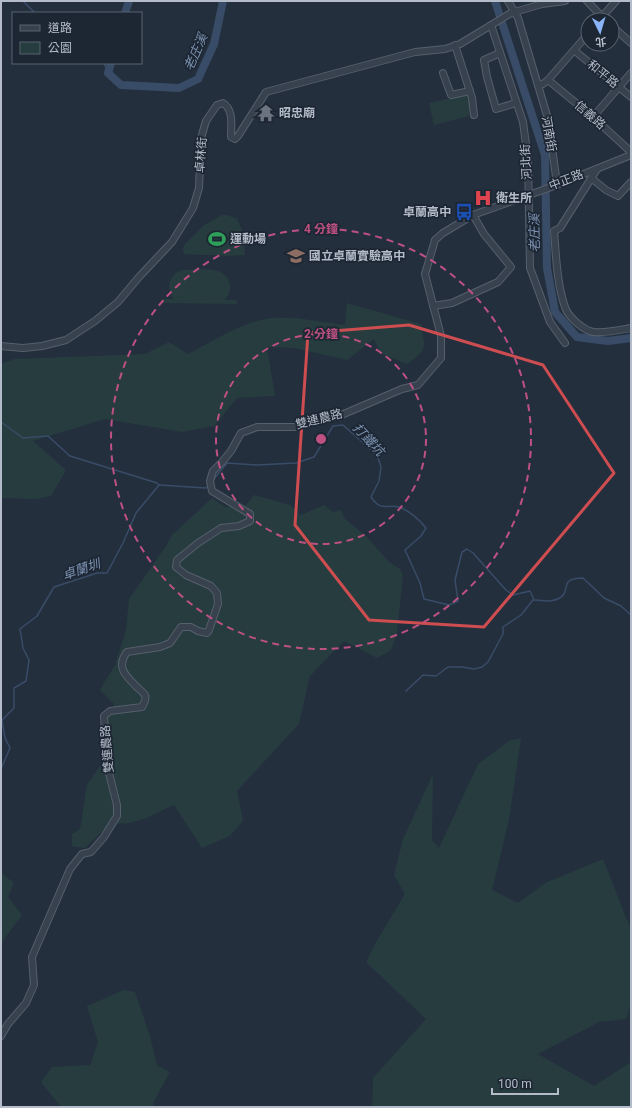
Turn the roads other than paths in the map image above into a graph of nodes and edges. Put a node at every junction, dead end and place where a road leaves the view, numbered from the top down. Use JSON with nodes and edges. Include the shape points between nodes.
{"nodes":[{"id":1,"x":508,"y":1,"type":"edge"},
{"id":2,"x":565,"y":1,"type":"edge"},
{"id":3,"x":586,"y":1,"type":"edge"},
{"id":4,"x":616,"y":1,"type":"edge"},
{"id":5,"x":514,"y":12,"type":"junction"},
{"id":6,"x":596,"y":12,"type":"edge"},
{"id":7,"x":607,"y":12,"type":"edge"},
{"id":8,"x":491,"y":25,"type":"junction"},
{"id":9,"x":620,"y":33,"type":"edge"},
{"id":10,"x":631,"y":43,"type":"edge"},
{"id":11,"x":580,"y":44,"type":"edge"},
{"id":12,"x":455,"y":45,"type":"junction"},
{"id":13,"x":575,"y":51,"type":"junction"},
{"id":14,"x":500,"y":53,"type":"junction"},
{"id":15,"x":443,"y":73,"type":"dead end"},
{"id":16,"x":631,"y":73,"type":"edge"},
{"id":17,"x":548,"y":80,"type":"junction"},
{"id":18,"x":538,"y":85,"type":"junction"},
{"id":19,"x":619,"y":87,"type":"junction"},
{"id":20,"x":470,"y":91,"type":"junction"},
{"id":21,"x":631,"y":97,"type":"edge"},
{"id":22,"x":516,"y":103,"type":"junction"},
{"id":23,"x":474,"y":115,"type":"dead end"},
{"id":24,"x":593,"y":117,"type":"junction"},
{"id":25,"x":631,"y":152,"type":"edge"},
{"id":26,"x":631,"y":155,"type":"edge"},
{"id":27,"x":597,"y":169,"type":"junction"},
{"id":28,"x":591,"y":178,"type":"junction"},
{"id":29,"x":631,"y":182,"type":"edge"},
{"id":30,"x":556,"y":185,"type":"junction"},
{"id":31,"x":527,"y":195,"type":"junction"},
{"id":32,"x":473,"y":215,"type":"junction"},
{"id":33,"x":434,"y":306,"type":"junction"},
{"id":34,"x":631,"y":328,"type":"edge"},
{"id":35,"x":565,"y":343,"type":"dead end"},
{"id":36,"x":1,"y":346,"type":"edge"},
{"id":37,"x":1,"y":1036,"type":"edge"}],
"edges":[{"from":1,"to":5,"type":"street","name":"河南街"},
{"from":2,"to":5,"type":"street","name":"卓林街"},
{"from":3,"to":6,"type":"street"},
{"from":4,"to":7,"type":"street"},
{"from":5,"to":8,"type":"street","name":"卓林街"},
{"from":5,"to":18,"type":"street","name":"河南街"},
{"from":8,"to":12,"type":"street","name":"卓林街"},
{"from":8,"to":14,"type":"street","name":"河北街"},
{"from":9,"to":10,"type":"street"},
{"from":11,"to":13,"type":"street"},
{"from":12,"to":20,"type":"street"},
{"from":12,"to":36,"type":"street","name":"卓林街","via":[[445,49],[415,52],[266,92],[235,139],[231,137],[231,112],[228,106],[223,103],[217,105],[206,121],[201,138],[199,188],[193,208],[172,242],[118,302],[95,322],[66,340],[23,348]]},
{"from":13,"to":17,"type":"street"},
{"from":13,"to":19,"type":"street","name":"和平路"},
{"from":14,"to":22,"type":"street","name":"河北街"},
{"from":14,"to":22,"type":"street","via":[[484,60],[496,109]]},
{"from":15,"to":20,"type":"street","via":[[451,95]]},
{"from":16,"to":19,"type":"street"},
{"from":17,"to":18,"type":"street"},
{"from":17,"to":24,"type":"street","name":"信義路"},
{"from":18,"to":30,"type":"street","name":"河南街","via":[[548,120]]},
{"from":19,"to":21,"type":"street","name":"和平路"},
{"from":19,"to":24,"type":"street"},
{"from":20,"to":23,"type":"street"},
{"from":22,"to":31,"type":"street","name":"河北街","via":[[523,122],[528,159]]},
{"from":24,"to":25,"type":"street","name":"信義路"},
{"from":26,"to":27,"type":"street","name":"中正路"},
{"from":27,"to":28,"type":"street"},
{"from":27,"to":30,"type":"street","name":"中正路"},
{"from":28,"to":29,"type":"street","via":[[618,196]]},
{"from":28,"to":34,"type":"street","via":[[560,228],[554,231],[558,275],[565,309],[578,325],[594,332]]},
{"from":30,"to":31,"type":"street","name":"中正路"},
{"from":31,"to":32,"type":"street","name":"中正路"},
{"from":31,"to":35,"type":"street","name":"河北街","via":[[530,268],[550,322]]},
{"from":32,"to":33,"type":"street","name":"中正路","via":[[435,240],[425,274]]},
{"from":32,"to":33,"type":"street","via":[[484,234],[511,267],[498,282],[452,303]]},
{"from":33,"to":37,"type":"street","name":"雙連農路","via":[[441,336],[441,358],[418,385],[402,389],[339,416],[325,417],[295,426],[257,427],[241,433],[231,451],[213,471],[210,480],[212,492],[250,514],[250,521],[239,526],[221,528],[177,560],[176,567],[186,575],[211,586],[217,593],[218,604],[210,630],[207,633],[191,627],[181,627],[170,643],[160,648],[127,652],[123,658],[121,664],[125,675],[145,694],[145,700],[142,707],[110,711],[104,716],[107,765],[117,805],[116,816],[104,837],[91,852],[82,854],[70,869],[32,957],[34,985],[26,1003]]}]}
